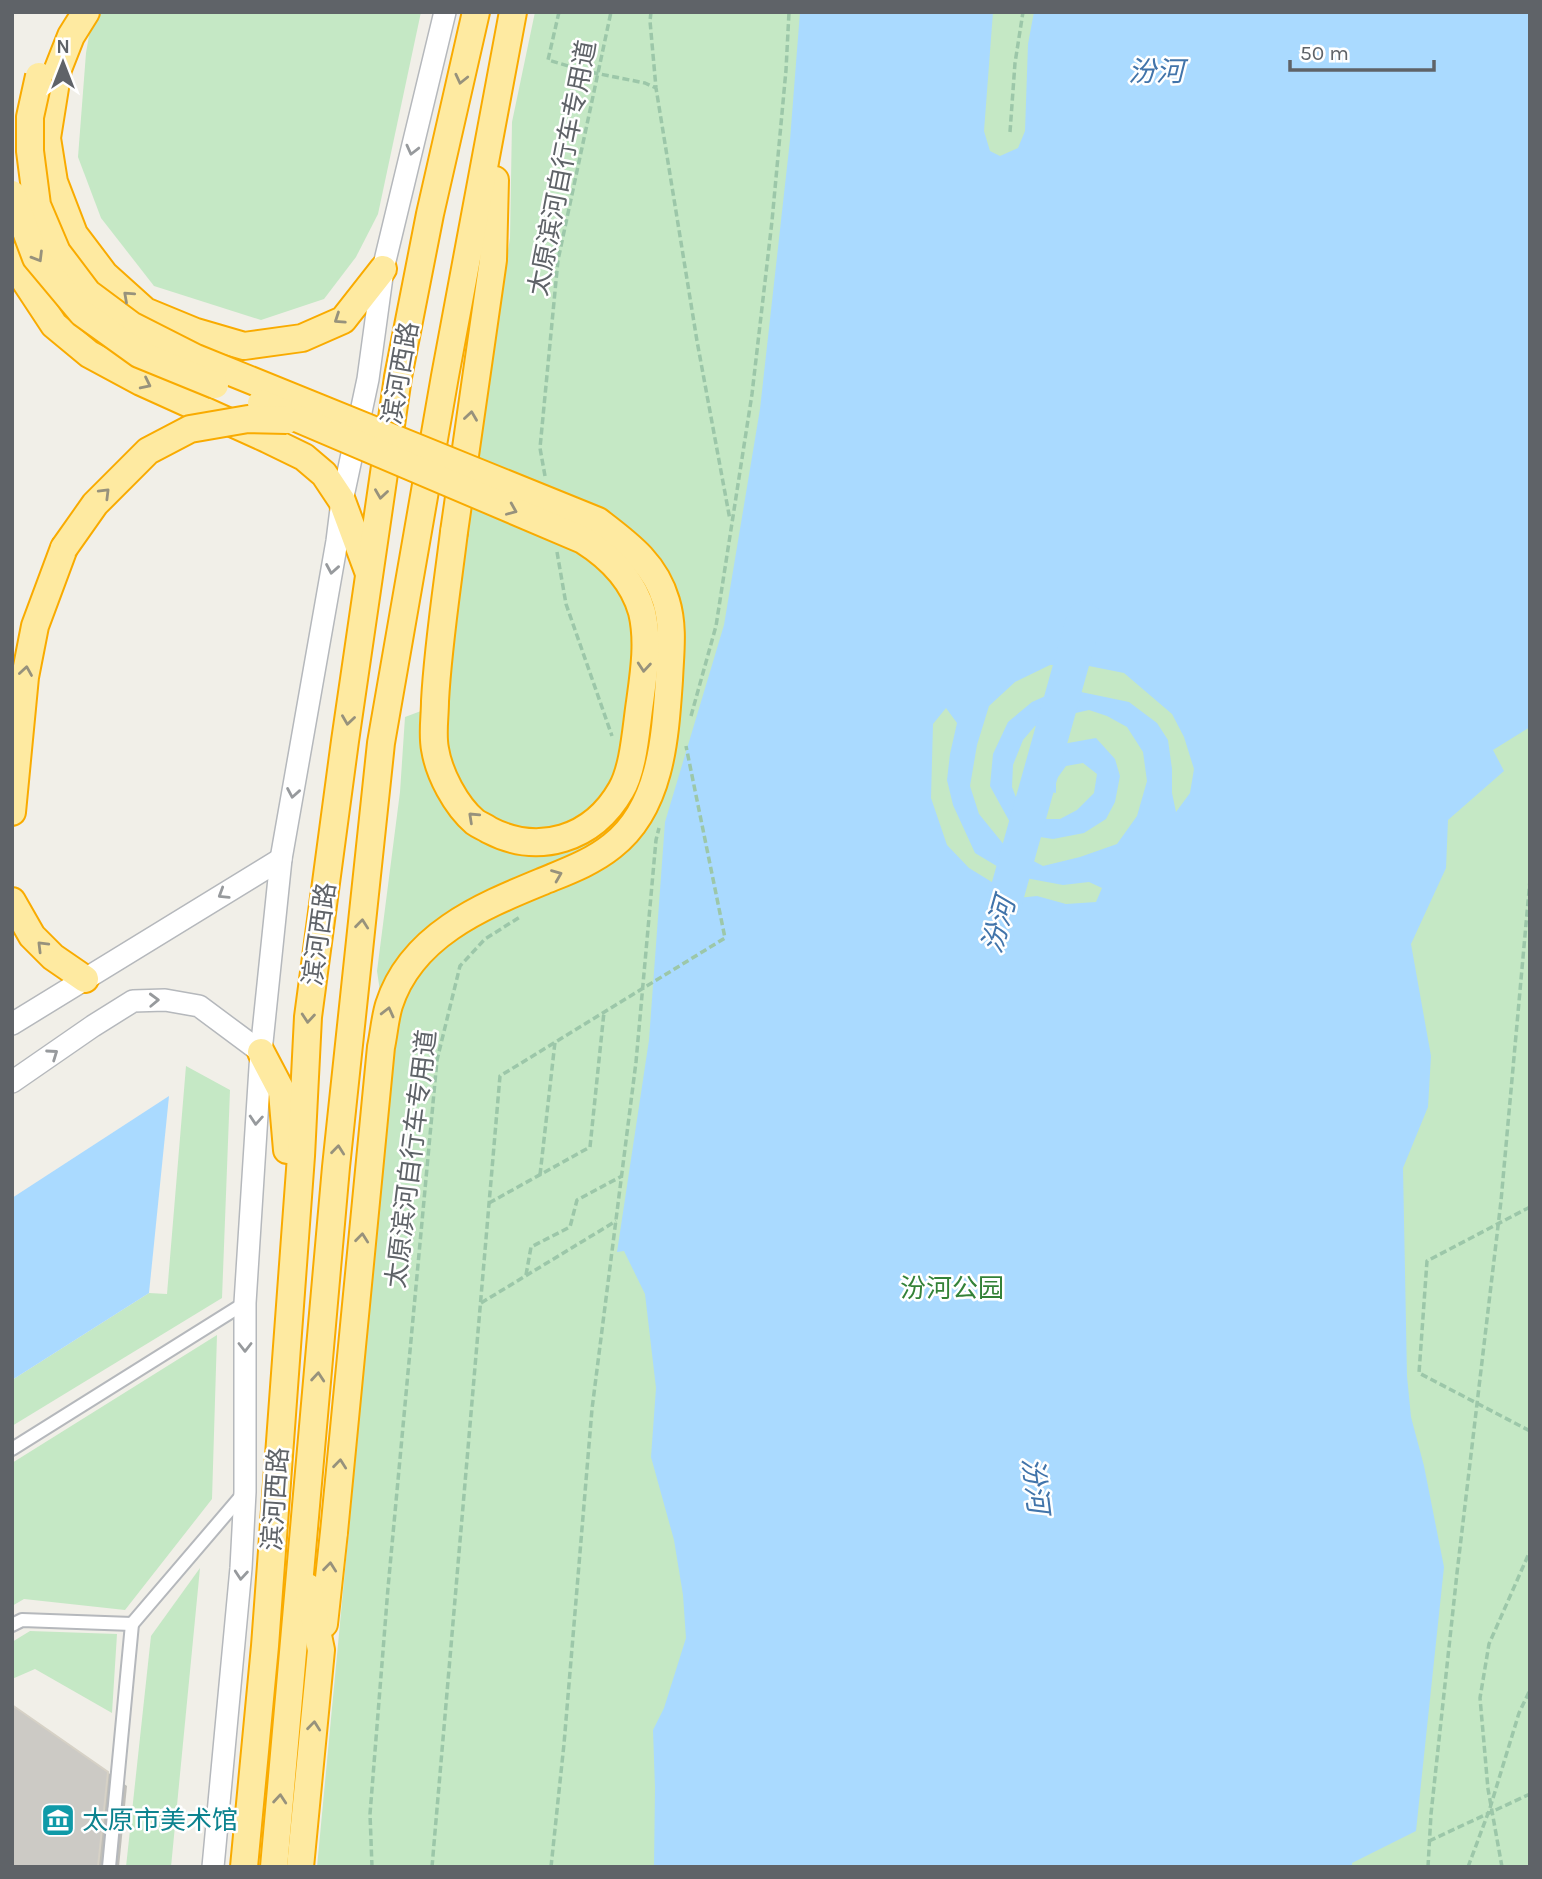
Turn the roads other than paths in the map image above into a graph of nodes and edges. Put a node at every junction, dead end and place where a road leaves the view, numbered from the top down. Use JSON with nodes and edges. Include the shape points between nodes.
{"nodes":[{"id":1,"x":74,"y":12,"type":"edge"},
{"id":2,"x":86,"y":12,"type":"edge"},
{"id":3,"x":444,"y":12,"type":"edge"},
{"id":4,"x":477,"y":12,"type":"edge"},
{"id":5,"x":513,"y":12,"type":"edge"},
{"id":6,"x":496,"y":103,"type":"junction"},
{"id":7,"x":12,"y":194,"type":"edge"},
{"id":8,"x":12,"y":256,"type":"edge"},
{"id":9,"x":383,"y":269,"type":"junction"},
{"id":10,"x":301,"y":421,"type":"junction"},
{"id":11,"x":342,"y":501,"type":"junction"},
{"id":12,"x":369,"y":575,"type":"junction"},
{"id":13,"x":12,"y":812,"type":"edge"},
{"id":14,"x":281,"y":859,"type":"junction"},
{"id":15,"x":12,"y":901,"type":"edge"},
{"id":16,"x":85,"y":979,"type":"junction"},
{"id":17,"x":12,"y":1024,"type":"edge"},
{"id":18,"x":261,"y":1052,"type":"junction"},
{"id":19,"x":12,"y":1082,"type":"edge"},
{"id":20,"x":293,"y":1241,"type":"junction"},
{"id":21,"x":245,"y":1303,"type":"junction"},
{"id":22,"x":350,"y":1360,"type":"junction"},
{"id":23,"x":12,"y":1450,"type":"edge"},
{"id":24,"x":311,"y":1459,"type":"junction"},
{"id":25,"x":245,"y":1492,"type":"junction"},
{"id":26,"x":302,"y":1559,"type":"junction"},
{"id":27,"x":132,"y":1624,"type":"junction"},
{"id":28,"x":12,"y":1625,"type":"edge"},
{"id":29,"x":321,"y":1650,"type":"junction"},
{"id":30,"x":108,"y":1867,"type":"edge"},
{"id":31,"x":213,"y":1867,"type":"edge"},
{"id":32,"x":244,"y":1867,"type":"edge"},
{"id":33,"x":274,"y":1867,"type":"edge"},
{"id":34,"x":300,"y":1867,"type":"edge"}],
"edges":[{"from":22,"to":1,"type":"highway","one_way":true,"bridge":true,"via":[[389,1005],[415,958],[438,935],[490,903],[580,866],[612,847],[631,828],[651,793],[666,726],[671,635],[666,601],[652,570],[632,547],[598,521],[196,358],[131,325],[88,293],[57,252],[37,205],[30,150],[30,117],[39,76]]},
{"from":9,"to":2,"type":"highway","one_way":true,"via":[[343,320],[302,338],[244,346],[145,311],[105,275],[74,234],[54,182],[47,138],[58,69]]},
{"from":3,"to":9,"type":"street","one_way":true},
{"from":4,"to":12,"type":"highway","name":"滨河西路","one_way":true,"via":[[398,377]]},
{"from":5,"to":6,"type":"highway","name":"滨河西路"},
{"from":10,"to":6,"type":"highway","one_way":true,"bridge":true,"via":[[583,540],[621,572],[642,613],[645,667],[632,757],[622,789],[584,830],[557,841],[526,843],[475,822],[454,797],[434,747],[437,669],[454,532],[493,260]]},
{"from":24,"to":6,"type":"highway","name":"滨河西路","one_way":true,"via":[[336,1167],[382,743]]},
{"from":7,"to":10,"type":"highway","one_way":true,"bridge":true,"via":[[36,258],[82,313],[139,354]]},
{"from":8,"to":11,"type":"highway","one_way":true,"via":[[54,325],[89,354],[141,383],[304,457],[324,474]]},
{"from":9,"to":11,"type":"street","via":[[368,379]]},
{"from":13,"to":10,"type":"highway","one_way":true,"bridge":true,"via":[[25,677],[35,626],[64,548],[95,503],[148,451],[190,429],[248,419]]},
{"from":11,"to":12,"type":"highway"},
{"from":11,"to":14,"type":"street","one_way":true},
{"from":12,"to":20,"type":"highway","name":"滨河西路","one_way":true,"via":[[308,1017]]},
{"from":14,"to":16,"type":"street","one_way":true},
{"from":14,"to":18,"type":"street"},
{"from":16,"to":15,"type":"highway","one_way":true,"via":[[32,936]]},
{"from":16,"to":17,"type":"street"},
{"from":19,"to":18,"type":"street","one_way":true,"via":[[133,1001],[200,1006]]},
{"from":18,"to":20,"type":"highway","via":[[282,1092]]},
{"from":18,"to":21,"type":"street","one_way":true},
{"from":20,"to":32,"type":"highway","name":"滨河西路","via":[[265,1646]]},
{"from":21,"to":23,"type":"street"},
{"from":21,"to":25,"type":"street","one_way":true},
{"from":22,"to":24,"type":"highway"},
{"from":29,"to":22,"type":"highway","one_way":true,"bridge":true},
{"from":24,"to":26,"type":"highway","name":"滨河西路"},
{"from":25,"to":27,"type":"street"},
{"from":25,"to":31,"type":"street","one_way":true},
{"from":26,"to":29,"type":"highway"},
{"from":33,"to":26,"type":"highway","name":"滨河西路","one_way":true},
{"from":27,"to":28,"type":"street","via":[[22,1620]]},
{"from":27,"to":30,"type":"street"},
{"from":34,"to":29,"type":"highway","one_way":true}]}
